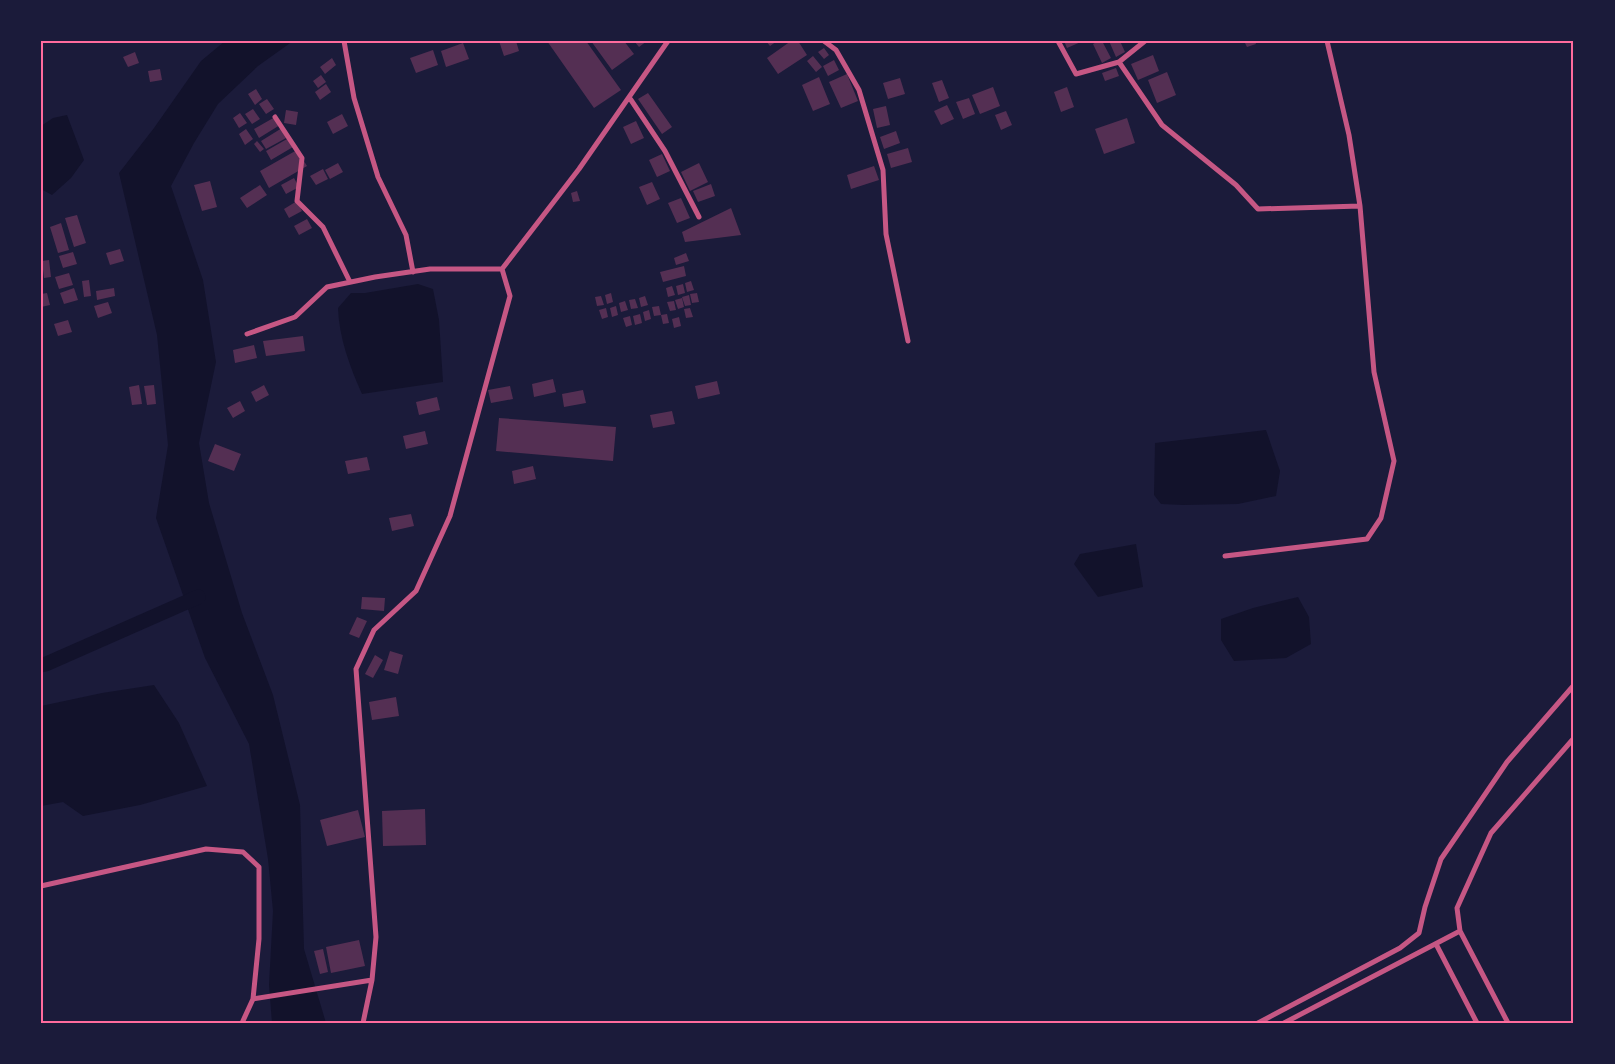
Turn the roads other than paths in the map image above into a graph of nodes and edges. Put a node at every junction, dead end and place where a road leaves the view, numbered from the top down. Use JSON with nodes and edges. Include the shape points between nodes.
{"nodes":[{"id":1,"x":344,"y":41,"type":"edge"},
{"id":2,"x":668,"y":41,"type":"edge"},
{"id":3,"x":824,"y":41,"type":"edge"},
{"id":4,"x":1058,"y":41,"type":"edge"},
{"id":5,"x":1145,"y":41,"type":"edge"},
{"id":6,"x":1327,"y":41,"type":"edge"},
{"id":7,"x":1119,"y":62,"type":"junction"},
{"id":8,"x":629,"y":97,"type":"junction"},
{"id":9,"x":275,"y":117,"type":"dead end"},
{"id":10,"x":1360,"y":206,"type":"junction"},
{"id":11,"x":699,"y":217,"type":"dead end"},
{"id":12,"x":502,"y":269,"type":"junction"},
{"id":13,"x":413,"y":272,"type":"junction"},
{"id":14,"x":350,"y":282,"type":"junction"},
{"id":15,"x":247,"y":334,"type":"dead end"},
{"id":16,"x":908,"y":340,"type":"dead end"},
{"id":17,"x":1226,"y":556,"type":"dead end"},
{"id":18,"x":1574,"y":685,"type":"edge"},
{"id":19,"x":1574,"y":738,"type":"edge"},
{"id":20,"x":41,"y":886,"type":"edge"},
{"id":21,"x":1460,"y":930,"type":"junction"},
{"id":22,"x":1436,"y":944,"type":"junction"},
{"id":23,"x":372,"y":980,"type":"junction"},
{"id":24,"x":253,"y":999,"type":"junction"},
{"id":25,"x":242,"y":1023,"type":"edge"},
{"id":26,"x":363,"y":1023,"type":"edge"},
{"id":27,"x":1258,"y":1023,"type":"edge"},
{"id":28,"x":1284,"y":1023,"type":"edge"},
{"id":29,"x":1477,"y":1023,"type":"edge"},
{"id":30,"x":1508,"y":1023,"type":"edge"}],
"edges":[{"from":1,"to":13,"type":"street","via":[[354,98],[378,177],[406,235]]},
{"from":2,"to":8,"type":"street"},
{"from":3,"to":16,"type":"street","via":[[836,50],[859,90],[884,170],[886,234]]},
{"from":4,"to":7,"type":"street","via":[[1076,74]]},
{"from":5,"to":7,"type":"street"},
{"from":6,"to":10,"type":"street","via":[[1349,135]]},
{"from":7,"to":10,"type":"street","via":[[1162,124],[1236,185],[1258,209]]},
{"from":8,"to":11,"type":"street","via":[[665,151]]},
{"from":8,"to":12,"type":"street","via":[[579,169]]},
{"from":9,"to":14,"type":"street","via":[[302,158],[297,202],[323,227]]},
{"from":10,"to":17,"type":"street","via":[[1374,372],[1394,461],[1381,518],[1367,539]]},
{"from":12,"to":13,"type":"street"},
{"from":12,"to":23,"type":"street","via":[[510,296],[450,516],[416,591],[374,630],[356,669],[376,937]]},
{"from":13,"to":14,"type":"street"},
{"from":14,"to":15,"type":"street","via":[[327,287],[296,316]]},
{"from":18,"to":27,"type":"street","via":[[1507,762],[1440,859],[1419,932],[1400,948]]},
{"from":19,"to":21,"type":"street","via":[[1491,833],[1457,908]]},
{"from":20,"to":24,"type":"street","via":[[206,849],[243,852],[259,867],[259,939]]},
{"from":21,"to":22,"type":"street"},
{"from":21,"to":30,"type":"street"},
{"from":22,"to":28,"type":"street"},
{"from":22,"to":29,"type":"street"},
{"from":23,"to":24,"type":"street"},
{"from":23,"to":26,"type":"street"},
{"from":24,"to":25,"type":"street"}]}
